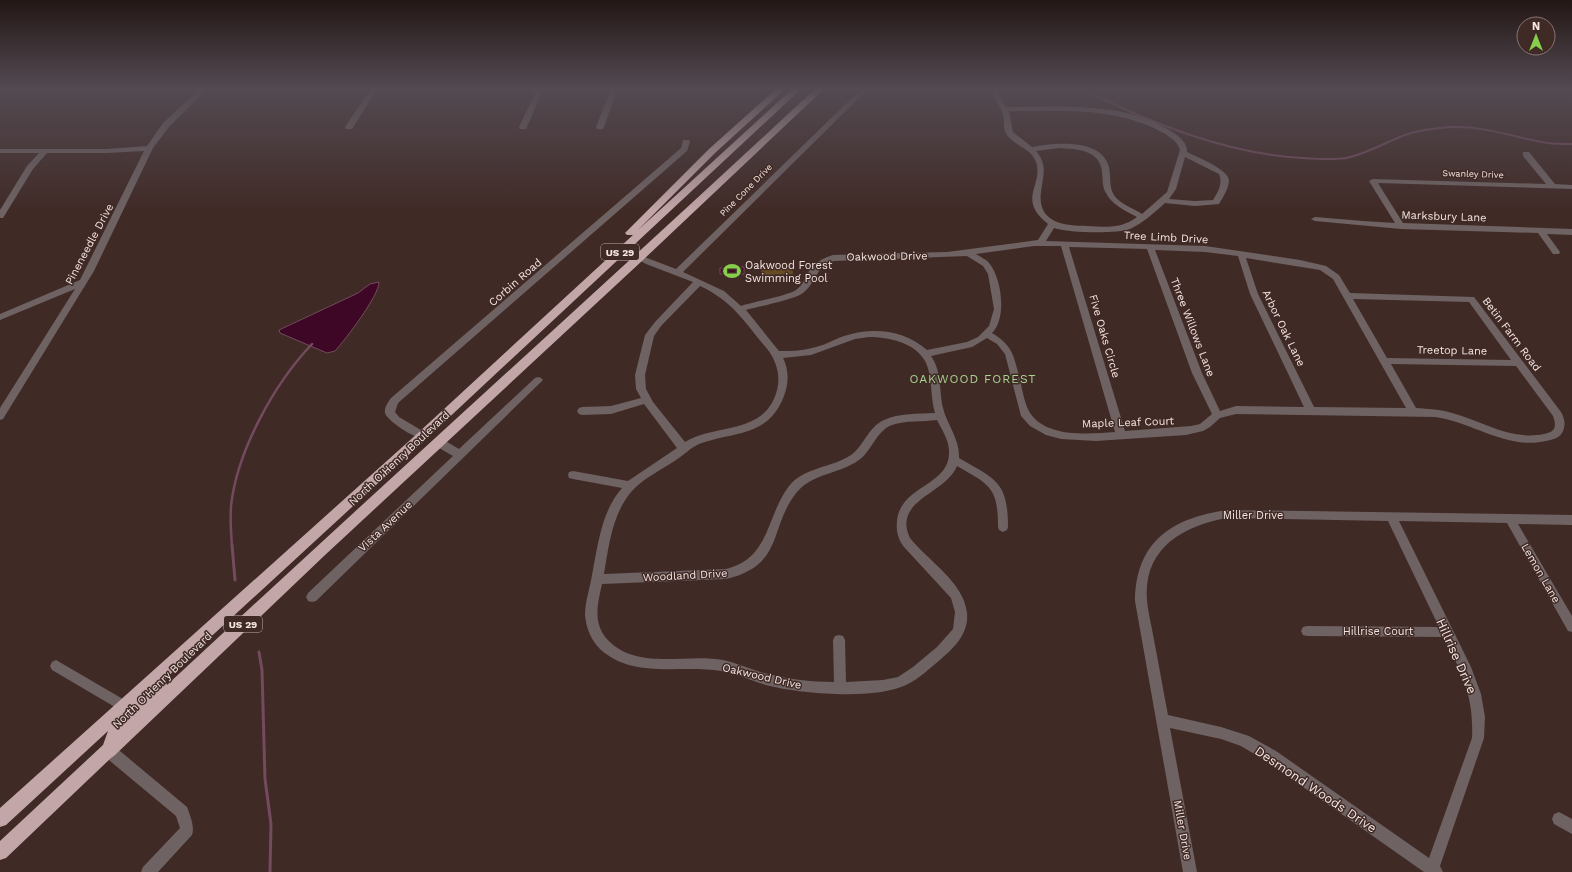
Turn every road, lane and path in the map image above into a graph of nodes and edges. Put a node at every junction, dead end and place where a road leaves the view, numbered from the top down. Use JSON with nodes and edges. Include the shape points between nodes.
{"nodes":[{"id":1,"x":163,"y":130,"type":"edge"},
{"id":2,"x":736,"y":130,"type":"edge"},
{"id":3,"x":753,"y":130,"type":"edge"},
{"id":4,"x":776,"y":130,"type":"edge"},
{"id":5,"x":822,"y":130,"type":"edge"},
{"id":6,"x":1008,"y":130,"type":"edge"},
{"id":7,"x":1163,"y":130,"type":"edge"},
{"id":8,"x":686,"y":142,"type":"dead end"},
{"id":9,"x":149,"y":148,"type":"junction"},
{"id":10,"x":1030,"y":150,"type":"junction"},
{"id":11,"x":0,"y":151,"type":"edge"},
{"id":12,"x":45,"y":151,"type":"junction"},
{"id":13,"x":1183,"y":153,"type":"junction"},
{"id":14,"x":1526,"y":154,"type":"dead end"},
{"id":15,"x":1552,"y":186,"type":"junction"},
{"id":16,"x":1572,"y":187,"type":"edge"},
{"id":17,"x":1162,"y":200,"type":"junction"},
{"id":18,"x":0,"y":216,"type":"edge"},
{"id":19,"x":1142,"y":217,"type":"junction"},
{"id":20,"x":1315,"y":219,"type":"dead end"},
{"id":21,"x":1052,"y":224,"type":"junction"},
{"id":22,"x":1401,"y":226,"type":"junction"},
{"id":23,"x":1541,"y":231,"type":"junction"},
{"id":24,"x":1572,"y":232,"type":"edge"},
{"id":25,"x":1041,"y":243,"type":"junction"},
{"id":26,"x":1064,"y":244,"type":"junction"},
{"id":27,"x":1150,"y":246,"type":"junction"},
{"id":28,"x":1556,"y":252,"type":"dead end"},
{"id":29,"x":968,"y":253,"type":"junction"},
{"id":30,"x":1241,"y":254,"type":"junction"},
{"id":31,"x":639,"y":258,"type":"junction"},
{"id":32,"x":677,"y":273,"type":"junction"},
{"id":33,"x":82,"y":282,"type":"junction"},
{"id":34,"x":698,"y":282,"type":"junction"},
{"id":35,"x":1348,"y":296,"type":"junction"},
{"id":36,"x":740,"y":309,"type":"junction"},
{"id":37,"x":0,"y":317,"type":"edge"},
{"id":38,"x":534,"y":330,"type":"junction"},
{"id":39,"x":987,"y":334,"type":"junction"},
{"id":40,"x":925,"y":354,"type":"junction"},
{"id":41,"x":775,"y":355,"type":"junction"},
{"id":42,"x":1385,"y":361,"type":"junction"},
{"id":43,"x":1518,"y":363,"type":"junction"},
{"id":44,"x":538,"y":380,"type":"dead end"},
{"id":45,"x":647,"y":400,"type":"junction"},
{"id":46,"x":582,"y":411,"type":"dead end"},
{"id":47,"x":1311,"y":411,"type":"junction"},
{"id":48,"x":1413,"y":412,"type":"junction"},
{"id":49,"x":1217,"y":415,"type":"junction"},
{"id":50,"x":0,"y":416,"type":"edge"},
{"id":51,"x":941,"y":416,"type":"junction"},
{"id":52,"x":1122,"y":435,"type":"junction"},
{"id":53,"x":422,"y":436,"type":"junction"},
{"id":54,"x":438,"y":442,"type":"junction"},
{"id":55,"x":684,"y":449,"type":"junction"},
{"id":56,"x":460,"y":455,"type":"junction"},
{"id":57,"x":953,"y":459,"type":"junction"},
{"id":58,"x":573,"y":475,"type":"dead end"},
{"id":59,"x":630,"y":486,"type":"junction"},
{"id":60,"x":1392,"y":517,"type":"junction"},
{"id":61,"x":1510,"y":519,"type":"junction"},
{"id":62,"x":1572,"y":520,"type":"edge"},
{"id":63,"x":1003,"y":527,"type":"dead end"},
{"id":64,"x":319,"y":552,"type":"junction"},
{"id":65,"x":597,"y":579,"type":"junction"},
{"id":66,"x":312,"y":597,"type":"dead end"},
{"id":67,"x":226,"y":615,"type":"junction"},
{"id":68,"x":1572,"y":626,"type":"edge"},
{"id":69,"x":1307,"y":631,"type":"dead end"},
{"id":70,"x":1448,"y":632,"type":"junction"},
{"id":71,"x":839,"y":640,"type":"dead end"},
{"id":72,"x":56,"y":666,"type":"dead end"},
{"id":73,"x":840,"y":688,"type":"junction"},
{"id":74,"x":124,"y":706,"type":"junction"},
{"id":75,"x":1163,"y":720,"type":"junction"},
{"id":76,"x":109,"y":751,"type":"junction"},
{"id":77,"x":0,"y":819,"type":"edge"},
{"id":78,"x":1559,"y":819,"type":"dead end"},
{"id":79,"x":1572,"y":827,"type":"edge"},
{"id":80,"x":0,"y":852,"type":"edge"},
{"id":81,"x":1434,"y":871,"type":"edge"},
{"id":82,"x":148,"y":872,"type":"edge"},
{"id":83,"x":1190,"y":872,"type":"edge"}],
"edges":[{"from":1,"to":9,"type":"street","name":"Pineneedle Drive"},
{"from":2,"to":38,"type":"highway","via":[[582,279]]},
{"from":3,"to":38,"type":"highway","name":"North O'Henry Boulevard","number":"US 29"},
{"from":4,"to":31,"type":"highway","name":"North O'Henry Boulevard","number":"US 29"},
{"from":5,"to":32,"type":"street","name":"Pine Cone Drive"},
{"from":6,"to":10,"type":"street","via":[[1011,135]]},
{"from":7,"to":13,"type":"street","via":[[1183,145]]},
{"from":8,"to":53,"type":"street","name":"Corbin Road","via":[[684,149],[654,176],[394,401],[390,409],[393,417]]},
{"from":9,"to":12,"type":"street"},
{"from":9,"to":33,"type":"street","name":"Pineneedle Drive","via":[[90,271]]},
{"from":10,"to":19,"type":"street","via":[[1045,146],[1071,147],[1097,153],[1105,165],[1108,189],[1112,197]]},
{"from":10,"to":21,"type":"street","via":[[1039,160],[1042,171],[1037,187],[1040,212]]},
{"from":11,"to":12,"type":"street"},
{"from":12,"to":18,"type":"street","via":[[30,168]]},
{"from":13,"to":17,"type":"street","via":[[1170,193]]},
{"from":13,"to":17,"type":"street","via":[[1222,174],[1225,180],[1222,192],[1216,202],[1198,205]]},
{"from":14,"to":15,"type":"street"},
{"from":15,"to":16,"type":"street","name":"Swanley Drive"},
{"from":15,"to":22,"type":"street","name":"Swanley Drive","via":[[1373,181]]},
{"from":17,"to":19,"type":"street"},
{"from":19,"to":21,"type":"street","via":[[1125,228],[1079,228]]},
{"from":20,"to":22,"type":"street","name":"Marksbury Lane"},
{"from":21,"to":25,"type":"street"},
{"from":22,"to":23,"type":"street","name":"Marksbury Lane"},
{"from":23,"to":24,"type":"street","name":"Marksbury Lane"},
{"from":23,"to":28,"type":"street"},
{"from":25,"to":26,"type":"street","name":"Tree Limb Drive"},
{"from":25,"to":29,"type":"street","name":"Tree Limb Drive"},
{"from":26,"to":27,"type":"street","name":"Tree Limb Drive"},
{"from":26,"to":52,"type":"street","name":"Five Oaks Circle"},
{"from":27,"to":30,"type":"street","name":"Tree Limb Drive"},
{"from":27,"to":49,"type":"street","name":"Three Willows Lane","via":[[1197,372]]},
{"from":29,"to":36,"type":"street","name":"Oakwood Drive","via":[[833,258],[816,268],[808,284],[798,293]]},
{"from":29,"to":39,"type":"street","via":[[986,264],[992,274],[998,309],[993,327]]},
{"from":30,"to":35,"type":"street","name":"Tree Limb Drive","via":[[1323,268],[1336,277]]},
{"from":30,"to":47,"type":"street","name":"Arbor Oak Lane","via":[[1254,294]]},
{"from":31,"to":32,"type":"street","name":"Oakwood Drive"},
{"from":31,"to":54,"type":"highway","name":"North O'Henry Boulevard","number":"US 29"},
{"from":32,"to":34,"type":"street","name":"Oakwood Drive"},
{"from":33,"to":37,"type":"street"},
{"from":33,"to":50,"type":"street","name":"Pineneedle Drive"},
{"from":34,"to":36,"type":"street","name":"Oakwood Drive","via":[[724,295]]},
{"from":34,"to":45,"type":"street","via":[[650,335],[640,375],[641,389]]},
{"from":35,"to":42,"type":"street"},
{"from":35,"to":43,"type":"street","name":"Betin Farm Road","via":[[1471,299]]},
{"from":36,"to":41,"type":"street","name":"Oakwood Drive"},
{"from":38,"to":53,"type":"highway","name":"North O'Henry Boulevard","number":"US 29"},
{"from":39,"to":40,"type":"street","via":[[969,345]]},
{"from":39,"to":52,"type":"street","name":"Maple Leaf Court","via":[[1000,342],[1011,357],[1021,403],[1029,421],[1040,428],[1062,435]]},
{"from":40,"to":41,"type":"street","via":[[901,339],[878,334],[854,336],[810,352]]},
{"from":40,"to":51,"type":"street","via":[[934,372],[935,392]]},
{"from":41,"to":55,"type":"street","name":"Oakwood Drive","via":[[780,361],[783,382],[771,412],[760,422],[746,429],[694,442]]},
{"from":42,"to":43,"type":"street","name":"Treetop Lane"},
{"from":42,"to":48,"type":"street"},
{"from":43,"to":48,"type":"street","name":"Betin Farm Road","via":[[1558,415],[1561,427],[1554,436],[1508,436],[1452,416]]},
{"from":44,"to":56,"type":"street","name":"Vista Avenue"},
{"from":45,"to":46,"type":"street","via":[[611,410]]},
{"from":45,"to":55,"type":"street"},
{"from":47,"to":48,"type":"street","name":"Betin Farm Road"},
{"from":47,"to":49,"type":"street","name":"Betin Farm Road","via":[[1236,410]]},
{"from":49,"to":52,"type":"street","name":"Maple Leaf Court","via":[[1207,426],[1197,430]]},
{"from":51,"to":57,"type":"street","via":[[953,441]]},
{"from":51,"to":65,"type":"street","name":"Woodland Drive","via":[[887,423],[876,430],[856,457],[815,473],[802,481],[786,500],[759,557],[741,570],[726,574]]},
{"from":53,"to":64,"type":"highway","via":[[423,442],[418,449]]},
{"from":53,"to":67,"type":"highway","name":"North O'Henry Boulevard","number":"US 29"},
{"from":54,"to":56,"type":"street"},
{"from":54,"to":64,"type":"highway","name":"North O'Henry Boulevard","number":"US 29"},
{"from":55,"to":59,"type":"street","name":"Oakwood Drive"},
{"from":56,"to":66,"type":"street","name":"Vista Avenue"},
{"from":57,"to":63,"type":"street","via":[[998,490]]},
{"from":57,"to":73,"type":"street","name":"Oakwood Drive","via":[[946,474],[906,507],[902,515],[902,524],[905,540],[956,595],[962,612],[959,630],[950,643],[902,681],[880,686]]},
{"from":58,"to":59,"type":"street"},
{"from":59,"to":65,"type":"street","name":"Oakwood Drive","via":[[612,512]]},
{"from":60,"to":61,"type":"street","name":"Miller Drive"},
{"from":60,"to":70,"type":"street","name":"Hillrise Drive"},
{"from":60,"to":75,"type":"street","name":"Miller Drive","via":[[1227,514],[1194,521],[1175,531],[1159,544],[1146,563],[1140,601]]},
{"from":61,"to":62,"type":"street","name":"Miller Drive"},
{"from":61,"to":68,"type":"street","name":"Lemon Lane"},
{"from":64,"to":76,"type":"highway","name":"North O'Henry Boulevard","number":"US 29"},
{"from":65,"to":73,"type":"street","name":"Oakwood Drive","via":[[590,616],[593,631],[612,653],[621,658],[639,662],[717,665],[788,685]]},
{"from":67,"to":74,"type":"highway","name":"North O'Henry Boulevard","number":"US 29"},
{"from":67,"to":76,"type":"highway","via":[[119,726],[110,742]]},
{"from":69,"to":70,"type":"street","name":"Hillrise Court"},
{"from":70,"to":81,"type":"street","name":"Hillrise Drive","via":[[1475,694],[1479,717],[1478,738]]},
{"from":71,"to":73,"type":"street"},
{"from":72,"to":74,"type":"street"},
{"from":74,"to":77,"type":"highway","name":"North O'Henry Boulevard","number":"US 29"},
{"from":75,"to":81,"type":"street","name":"Desmond Woods Drive","via":[[1221,733],[1244,741],[1271,756]]},
{"from":75,"to":83,"type":"street","name":"Miller Drive"},
{"from":76,"to":80,"type":"highway","name":"North O'Henry Boulevard","number":"US 29"},
{"from":76,"to":82,"type":"street","via":[[182,812],[187,830]]},
{"from":78,"to":79,"type":"street"}]}
